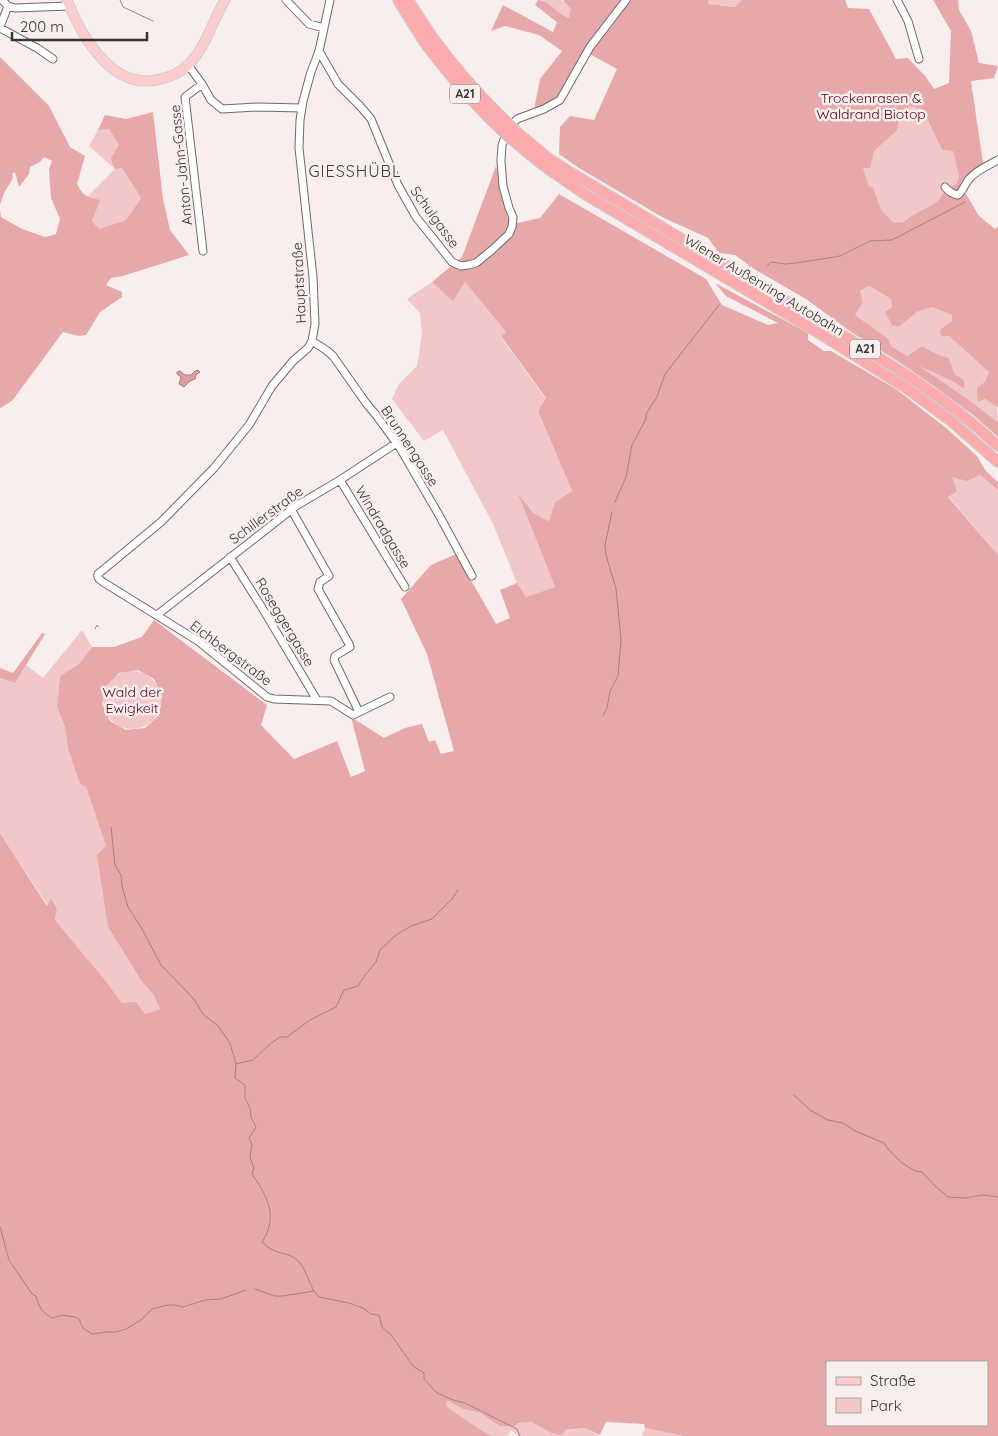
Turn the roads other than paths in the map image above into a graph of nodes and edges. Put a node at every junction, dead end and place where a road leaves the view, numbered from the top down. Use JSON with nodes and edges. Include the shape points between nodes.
{"nodes":[{"id":1,"x":2,"y":0,"type":"edge"},
{"id":2,"x":225,"y":0,"type":"edge"},
{"id":3,"x":286,"y":0,"type":"edge"},
{"id":4,"x":330,"y":0,"type":"edge"},
{"id":5,"x":398,"y":0,"type":"edge"},
{"id":6,"x":408,"y":0,"type":"edge"},
{"id":7,"x":626,"y":0,"type":"edge"},
{"id":8,"x":896,"y":0,"type":"edge"},
{"id":9,"x":68,"y":3,"type":"edge"},
{"id":10,"x":8,"y":6,"type":"junction"},
{"id":11,"x":0,"y":27,"type":"edge"},
{"id":12,"x":324,"y":28,"type":"junction"},
{"id":13,"x":429,"y":41,"type":"junction"},
{"id":14,"x":319,"y":51,"type":"junction"},
{"id":15,"x":53,"y":59,"type":"dead end"},
{"id":16,"x":919,"y":59,"type":"dead end"},
{"id":17,"x":188,"y":65,"type":"junction"},
{"id":18,"x":202,"y":84,"type":"junction"},
{"id":19,"x":302,"y":108,"type":"junction"},
{"id":20,"x":514,"y":135,"type":"junction"},
{"id":21,"x":998,"y":160,"type":"edge"},
{"id":22,"x":945,"y":187,"type":"dead end"},
{"id":23,"x":203,"y":251,"type":"dead end"},
{"id":24,"x":312,"y":341,"type":"junction"},
{"id":25,"x":396,"y":444,"type":"junction"},
{"id":26,"x":998,"y":446,"type":"edge"},
{"id":27,"x":998,"y":462,"type":"edge"},
{"id":28,"x":340,"y":480,"type":"junction"},
{"id":29,"x":291,"y":509,"type":"junction"},
{"id":30,"x":230,"y":557,"type":"junction"},
{"id":31,"x":98,"y":574,"type":"joint"},
{"id":32,"x":472,"y":576,"type":"dead end"},
{"id":33,"x":405,"y":587,"type":"dead end"},
{"id":34,"x":156,"y":615,"type":"junction"},
{"id":35,"x":390,"y":697,"type":"dead end"},
{"id":36,"x":316,"y":700,"type":"junction"},
{"id":37,"x":360,"y":712,"type":"junction"}],
"edges":[{"from":1,"to":10,"type":"street"},
{"from":2,"to":17,"type":"main road"},
{"from":3,"to":12,"type":"street","via":[[309,24]]},
{"from":4,"to":12,"type":"street","name":"Hauptstraße"},
{"from":5,"to":13,"type":"highway","number":"A21"},
{"from":6,"to":13,"type":"highway","number":"A21"},
{"from":7,"to":14,"type":"street","name":"Schulgasse","via":[[590,47],[560,100],[517,119],[508,129],[502,145],[502,178],[513,217],[512,227],[504,239],[476,262],[461,266],[452,262],[416,217],[398,185],[371,119],[338,84]]},
{"from":8,"to":16,"type":"street","via":[[908,21]]},
{"from":9,"to":10,"type":"street"},
{"from":9,"to":17,"type":"main road","via":[[101,59],[127,78],[147,82],[168,77]]},
{"from":10,"to":11,"type":"street"},
{"from":11,"to":15,"type":"street"},
{"from":12,"to":14,"type":"street","name":"Hauptstraße"},
{"from":13,"to":20,"type":"highway","number":"A21","bridge":true},
{"from":14,"to":19,"type":"street","name":"Hauptstraße"},
{"from":17,"to":18,"type":"street"},
{"from":18,"to":19,"type":"street","via":[[211,100],[222,109]]},
{"from":18,"to":23,"type":"street","name":"Anton-Jahn-Gasse","via":[[185,97]]},
{"from":19,"to":24,"type":"street","name":"Hauptstraße","via":[[299,134],[313,277],[315,324]]},
{"from":20,"to":26,"type":"highway","name":"Wiener Außenring Autobahn","number":"A21","via":[[568,171],[859,345],[958,412]]},
{"from":20,"to":27,"type":"highway","name":"Wiener Außenring Autobahn","number":"A21","via":[[543,165],[583,193],[822,334],[906,388]]},
{"from":21,"to":22,"type":"street","via":[[969,178],[958,196]]},
{"from":24,"to":25,"type":"street","name":"Brunnengasse","via":[[333,356]]},
{"from":24,"to":31,"type":"street","name":"Hauptstraße","via":[[272,386],[249,424],[214,468],[161,522]]},
{"from":25,"to":28,"type":"street","name":"Schillerstraße"},
{"from":25,"to":32,"type":"street","name":"Brunnengasse"},
{"from":28,"to":29,"type":"street","name":"Schillerstraße"},
{"from":28,"to":33,"type":"street","name":"Windradgasse"},
{"from":29,"to":30,"type":"street","name":"Schillerstraße"},
{"from":29,"to":37,"type":"street","via":[[329,576],[320,582],[318,590],[349,644],[350,647],[334,660]]},
{"from":30,"to":34,"type":"street","name":"Schillerstraße"},
{"from":30,"to":36,"type":"street","name":"Roseggergasse"},
{"from":31,"to":34,"type":"street","name":"Eichbergstraße","via":[[103,582]]},
{"from":34,"to":36,"type":"street","name":"Eichbergstraße","via":[[198,640],[262,694],[274,699]]},
{"from":35,"to":37,"type":"street"},
{"from":36,"to":37,"type":"street","name":"Eichbergstraße","via":[[331,701],[353,714]]}]}
